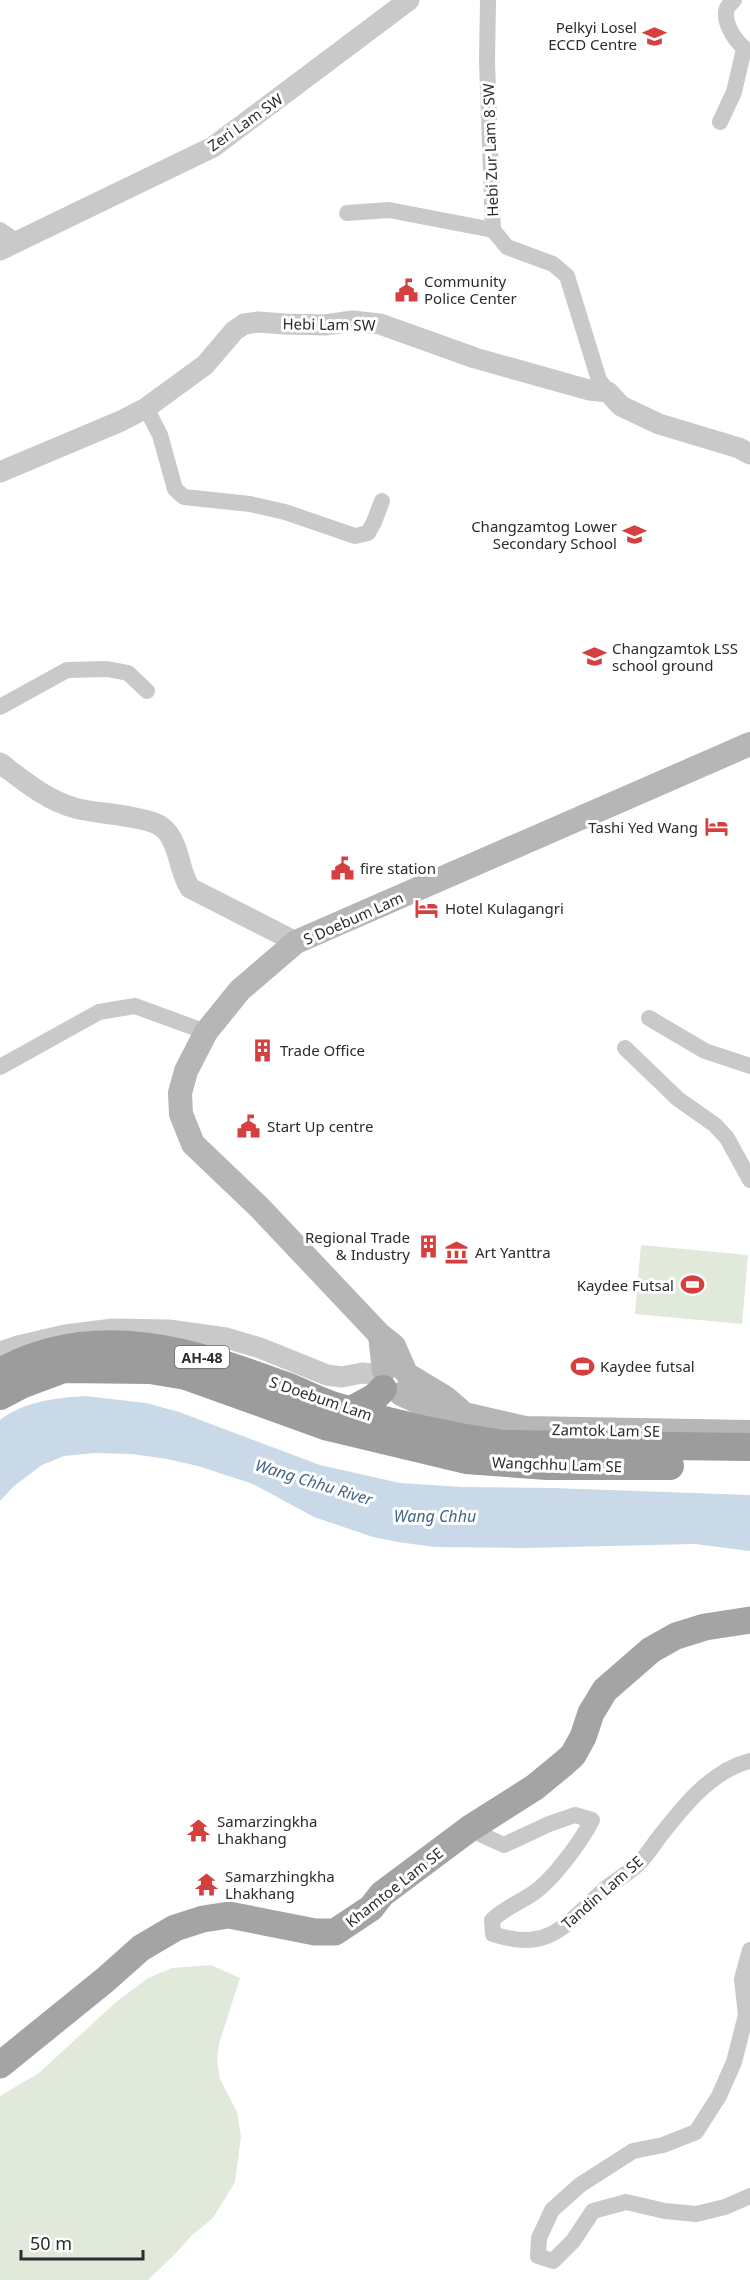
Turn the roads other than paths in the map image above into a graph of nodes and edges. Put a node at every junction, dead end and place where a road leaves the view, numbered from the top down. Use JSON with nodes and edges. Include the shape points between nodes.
{"nodes":[{"id":1,"x":409,"y":0,"type":"edge"},
{"id":2,"x":488,"y":0,"type":"edge"},
{"id":3,"x":734,"y":0,"type":"edge"},
{"id":4,"x":747,"y":50,"type":"edge"},
{"id":5,"x":720,"y":122,"type":"dead end"},
{"id":6,"x":347,"y":213,"type":"dead end"},
{"id":7,"x":0,"y":230,"type":"edge"},
{"id":8,"x":493,"y":230,"type":"junction"},
{"id":9,"x":10,"y":246,"type":"edge"},
{"id":10,"x":608,"y":392,"type":"junction"},
{"id":11,"x":146,"y":408,"type":"junction"},
{"id":12,"x":750,"y":454,"type":"edge"},
{"id":13,"x":0,"y":472,"type":"edge"},
{"id":14,"x":382,"y":501,"type":"dead end"},
{"id":15,"x":147,"y":691,"type":"dead end"},
{"id":16,"x":0,"y":707,"type":"edge"},
{"id":17,"x":750,"y":744,"type":"edge"},
{"id":18,"x":0,"y":763,"type":"edge"},
{"id":19,"x":296,"y":942,"type":"junction"},
{"id":20,"x":649,"y":1018,"type":"dead end"},
{"id":21,"x":206,"y":1032,"type":"junction"},
{"id":22,"x":625,"y":1048,"type":"dead end"},
{"id":23,"x":750,"y":1066,"type":"edge"},
{"id":24,"x":0,"y":1067,"type":"edge"},
{"id":25,"x":750,"y":1180,"type":"edge"},
{"id":26,"x":0,"y":1352,"type":"edge"},
{"id":27,"x":0,"y":1372,"type":"edge"},
{"id":28,"x":393,"y":1382,"type":"junction"},
{"id":29,"x":262,"y":1390,"type":"junction"},
{"id":30,"x":0,"y":1396,"type":"edge"},
{"id":31,"x":351,"y":1410,"type":"junction"},
{"id":32,"x":400,"y":1424,"type":"junction"},
{"id":33,"x":750,"y":1432,"type":"edge"},
{"id":34,"x":367,"y":1437,"type":"joint"},
{"id":35,"x":750,"y":1448,"type":"edge"},
{"id":36,"x":750,"y":1466,"type":"edge"},
{"id":37,"x":750,"y":1620,"type":"edge"},
{"id":38,"x":750,"y":1761,"type":"edge"},
{"id":39,"x":469,"y":1829,"type":"junction"},
{"id":40,"x":750,"y":1950,"type":"edge"},
{"id":41,"x":0,"y":2065,"type":"edge"},
{"id":42,"x":750,"y":2196,"type":"edge"}],
"edges":[{"from":1,"to":9,"type":"street","name":"Zeri Lam SW","via":[[213,147]]},
{"from":2,"to":8,"type":"street","name":"Hebi Zur Lam 8 SW"},
{"from":3,"to":4,"type":"street","via":[[728,7],[727,18],[732,32]]},
{"from":4,"to":5,"type":"street"},
{"from":6,"to":8,"type":"street","via":[[389,210]]},
{"from":7,"to":9,"type":"street"},
{"from":8,"to":10,"type":"street","name":"Hebi Zur Lam 8 SW","via":[[507,247],[554,264],[567,276],[599,380]]},
{"from":10,"to":11,"type":"street","name":"Hebi Lam SW","via":[[475,358],[380,324],[258,322],[244,324],[234,331],[205,365]]},
{"from":10,"to":12,"type":"street","name":"Hebi Lam SW","via":[[621,406],[659,424]]},
{"from":11,"to":13,"type":"street","name":"Hebi Lam SW"},
{"from":11,"to":14,"type":"street","via":[[160,435],[175,489],[184,497],[250,504],[355,536],[368,533]]},
{"from":15,"to":16,"type":"street","via":[[128,673],[67,670]]},
{"from":17,"to":19,"type":"main road","name":"S Doebum Lam"},
{"from":18,"to":19,"type":"street","via":[[39,793],[58,802],[77,809],[155,822],[167,832],[190,888]]},
{"from":19,"to":21,"type":"main road","name":"S Doebum Lam","via":[[240,990]]},
{"from":20,"to":23,"type":"street","via":[[705,1052]]},
{"from":21,"to":24,"type":"street","via":[[135,1006],[99,1012]]},
{"from":21,"to":28,"type":"main road","name":"S Doebum Lam","via":[[186,1071],[180,1093],[181,1114],[193,1144],[381,1335]]},
{"from":22,"to":25,"type":"street","via":[[678,1099],[721,1131]]},
{"from":26,"to":28,"type":"street","via":[[65,1335],[112,1329],[170,1330],[226,1338],[327,1375],[362,1373]]},
{"from":27,"to":29,"type":"highway","name":"S Doebum Lam","number":"AH-48","via":[[72,1346],[129,1343],[195,1355]]},
{"from":28,"to":31,"type":"highway"},
{"from":28,"to":32,"type":"highway"},
{"from":28,"to":33,"type":"main road","name":"Zamtok Lam SE","via":[[440,1412],[525,1428]]},
{"from":29,"to":30,"type":"highway","name":"S Doebum Lam","number":"AH-48","via":[[150,1370],[96,1368],[64,1369]]},
{"from":29,"to":31,"type":"highway","name":"S Doebum Lam","number":"AH-48"},
{"from":29,"to":34,"type":"highway","name":"S Doebum Lam","number":"AH-48","via":[[328,1426]]},
{"from":31,"to":32,"type":"highway","name":"S Doebum Lam","number":"AH-48"},
{"from":32,"to":35,"type":"highway","name":"Wangchhu Lam SE","number":"AH-48","via":[[504,1444]]},
{"from":34,"to":36,"type":"highway","name":"Wangchhu Lam SE","number":"AH-48","via":[[466,1460],[502,1463]]},
{"from":37,"to":39,"type":"main road","name":"Khamtoe Lam SE","via":[[705,1627],[676,1636],[651,1650],[605,1690],[568,1760],[535,1787]]},
{"from":38,"to":39,"type":"street","name":"Tandin Lam SE","via":[[735,1764],[704,1786],[640,1862],[568,1925],[541,1939],[514,1941],[493,1934],[492,1920],[541,1886],[584,1836],[592,1820],[575,1815],[504,1845]]},
{"from":39,"to":41,"type":"main road","name":"Khamtoe Lam SE","via":[[335,1932],[315,1932],[229,1915],[175,1928],[141,1948]]},
{"from":40,"to":42,"type":"street","via":[[742,1979],[746,2015],[734,2062],[719,2096],[696,2132],[633,2151],[580,2185],[552,2210],[539,2238],[538,2256],[553,2260],[573,2241],[593,2211],[626,2202],[696,2214],[725,2208]]}]}
